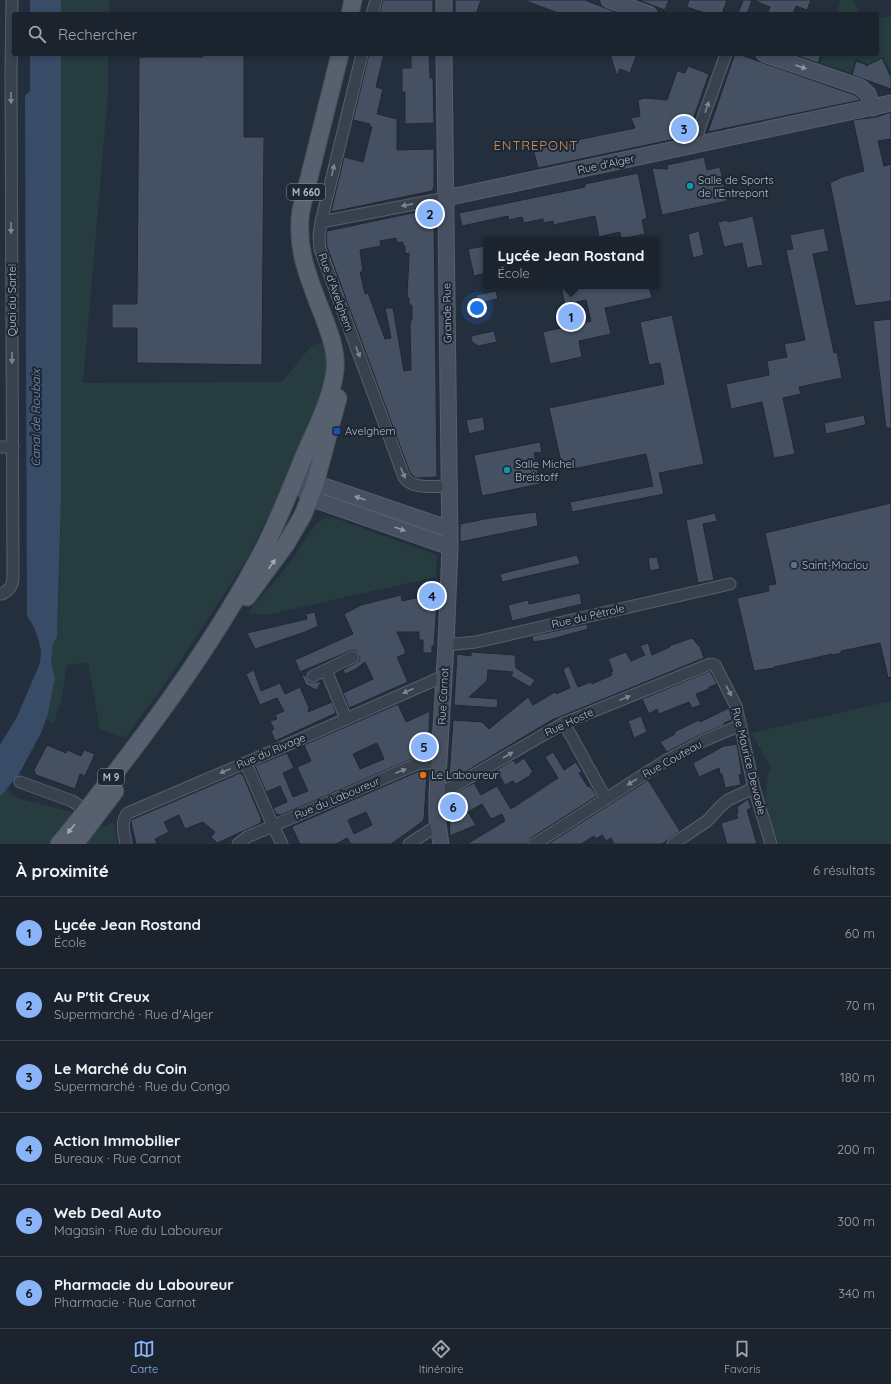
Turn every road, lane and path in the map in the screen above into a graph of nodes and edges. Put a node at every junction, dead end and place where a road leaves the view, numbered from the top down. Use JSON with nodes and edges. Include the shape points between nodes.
{"nodes":[{"id":1,"x":12,"y":0,"type":"edge"},
{"id":2,"x":353,"y":0,"type":"edge"},
{"id":3,"x":376,"y":0,"type":"edge"},
{"id":4,"x":444,"y":0,"type":"edge"},
{"id":5,"x":609,"y":0,"type":"edge"},
{"id":6,"x":350,"y":12,"type":"edge"},
{"id":7,"x":373,"y":12,"type":"edge"},
{"id":8,"x":444,"y":12,"type":"edge"},
{"id":9,"x":643,"y":12,"type":"edge"},
{"id":10,"x":340,"y":56,"type":"edge"},
{"id":11,"x":362,"y":56,"type":"edge"},
{"id":12,"x":444,"y":56,"type":"edge"},
{"id":13,"x":725,"y":56,"type":"edge"},
{"id":14,"x":770,"y":56,"type":"edge"},
{"id":15,"x":5,"y":74,"type":"edge"},
{"id":16,"x":891,"y":103,"type":"edge"},
{"id":17,"x":873,"y":108,"type":"junction"},
{"id":18,"x":698,"y":144,"type":"junction"},
{"id":19,"x":446,"y":198,"type":"junction"},
{"id":20,"x":321,"y":222,"type":"junction"},
{"id":21,"x":328,"y":329,"type":"junction"},
{"id":22,"x":335,"y":356,"type":"junction"},
{"id":23,"x":0,"y":447,"type":"edge"},
{"id":24,"x":12,"y":447,"type":"junction"},
{"id":25,"x":449,"y":486,"type":"junction"},
{"id":26,"x":310,"y":489,"type":"junction"},
{"id":27,"x":290,"y":492,"type":"junction"},
{"id":28,"x":449,"y":523,"type":"junction"},
{"id":29,"x":450,"y":547,"type":"junction"},
{"id":30,"x":449,"y":571,"type":"joint"},
{"id":31,"x":730,"y":584,"type":"dead end"},
{"id":32,"x":2,"y":594,"type":"dead end"},
{"id":33,"x":446,"y":645,"type":"junction"},
{"id":34,"x":205,"y":650,"type":"junction"},
{"id":35,"x":353,"y":657,"type":"dead end"},
{"id":36,"x":707,"y":664,"type":"joint"},
{"id":37,"x":326,"y":670,"type":"junction"},
{"id":38,"x":313,"y":676,"type":"dead end"},
{"id":39,"x":444,"y":676,"type":"junction"},
{"id":40,"x":346,"y":719,"type":"junction"},
{"id":41,"x":564,"y":723,"type":"junction"},
{"id":42,"x":741,"y":725,"type":"junction"},
{"id":43,"x":246,"y":763,"type":"junction"},
{"id":44,"x":439,"y":763,"type":"junction"},
{"id":45,"x":20,"y":782,"type":"dead end"},
{"id":46,"x":754,"y":788,"type":"junction"},
{"id":47,"x":437,"y":794,"type":"junction"},
{"id":48,"x":606,"y":799,"type":"junction"},
{"id":49,"x":91,"y":814,"type":"junction"},
{"id":50,"x":438,"y":825,"type":"junction"},
{"id":51,"x":273,"y":826,"type":"junction"},
{"id":52,"x":59,"y":844,"type":"edge"},
{"id":53,"x":75,"y":844,"type":"edge"},
{"id":54,"x":126,"y":844,"type":"edge"},
{"id":55,"x":238,"y":844,"type":"edge"},
{"id":56,"x":282,"y":844,"type":"edge"},
{"id":57,"x":409,"y":844,"type":"edge"},
{"id":58,"x":441,"y":844,"type":"edge"},
{"id":59,"x":535,"y":844,"type":"edge"},
{"id":60,"x":672,"y":844,"type":"edge"},
{"id":61,"x":771,"y":844,"type":"edge"}],
"edges":[{"from":1,"to":15,"type":"street","name":"Quai du Sartel"},
{"from":2,"to":6,"type":"main road"},
{"from":3,"to":7,"type":"street"},
{"from":4,"to":8,"type":"street"},
{"from":5,"to":9,"type":"street"},
{"from":10,"to":21,"type":"main road","number":"M 660","via":[[299,226],[304,264]]},
{"from":20,"to":11,"type":"street","name":"Rue d'Avelghem","one_way":true},
{"from":12,"to":19,"type":"street","name":"Grande Rue"},
{"from":18,"to":13,"type":"street","one_way":true,"via":[[699,129]]},
{"from":14,"to":17,"type":"street","one_way":true,"via":[[860,88],[868,94]]},
{"from":15,"to":24,"type":"street","name":"Quai du Sartel","one_way":true},
{"from":16,"to":17,"type":"street","name":"Rue d'Alger"},
{"from":17,"to":18,"type":"street","name":"Rue d'Alger"},
{"from":18,"to":19,"type":"street","name":"Rue d'Alger"},
{"from":19,"to":20,"type":"street","name":"Rue d'Alger","one_way":true},
{"from":19,"to":25,"type":"street","name":"Grande Rue"},
{"from":20,"to":25,"type":"street","name":"Rue d'Avelghem","one_way":true,"via":[[321,254],[404,477],[416,485]]},
{"from":21,"to":22,"type":"main road","number":"M 660"},
{"from":21,"to":26,"type":"main road","number":"M 660","via":[[339,356],[342,378],[337,403]]},
{"from":22,"to":26,"type":"street","number":"M 9","via":[[335,389],[307,472]]},
{"from":22,"to":27,"type":"main road","number":"M 660","via":[[330,394]]},
{"from":23,"to":24,"type":"street"},
{"from":24,"to":32,"type":"street","name":"Quai du Sartel","via":[[13,582]]},
{"from":25,"to":28,"type":"street","name":"Grande Rue"},
{"from":26,"to":27,"type":"street"},
{"from":28,"to":26,"type":"street","one_way":true,"via":[[342,492]]},
{"from":26,"to":29,"type":"street","one_way":true},
{"from":34,"to":26,"type":"main road","number":"M 9","one_way":true,"via":[[286,544],[303,515]]},
{"from":27,"to":34,"type":"main road","number":"M 9","via":[[262,553]]},
{"from":28,"to":29,"type":"street","name":"Grande Rue"},
{"from":29,"to":30,"type":"street","name":"Grande Rue"},
{"from":30,"to":33,"type":"street","name":"Rue Carnot"},
{"from":31,"to":33,"type":"street","name":"Rue du Pétrole","via":[[476,642]]},
{"from":33,"to":39,"type":"street","name":"Rue Carnot"},
{"from":34,"to":49,"type":"main road","number":"M 9"},
{"from":35,"to":37,"type":"street"},
{"from":41,"to":36,"type":"street","name":"Rue Hoste","one_way":true},
{"from":36,"to":42,"type":"street","name":"Rue Maurice Dewaele","one_way":true,"via":[[715,666],[727,687]]},
{"from":37,"to":38,"type":"street"},
{"from":37,"to":40,"type":"street"},
{"from":39,"to":40,"type":"street","name":"Rue du Rivage","one_way":true},
{"from":39,"to":44,"type":"street","name":"Rue Carnot"},
{"from":40,"to":43,"type":"street","name":"Rue du Rivage"},
{"from":47,"to":41,"type":"street","name":"Rue Hoste","one_way":true},
{"from":41,"to":48,"type":"street"},
{"from":42,"to":46,"type":"street","name":"Rue Maurice Dewaele"},
{"from":42,"to":48,"type":"street","name":"Rue Couteau","one_way":true,"via":[[665,761]]},
{"from":43,"to":51,"type":"street"},
{"from":43,"to":54,"type":"street","name":"Rue du Rivage","one_way":true,"via":[[128,813],[123,826]]},
{"from":44,"to":47,"type":"street","name":"Rue Carnot"},
{"from":51,"to":44,"type":"street","name":"Rue du Laboureur","one_way":true,"via":[[417,764]]},
{"from":45,"to":49,"type":"street","via":[[72,801]]},
{"from":46,"to":60,"type":"street","via":[[728,800],[707,821]]},
{"from":46,"to":61,"type":"street","name":"Rue Maurice Dewaele"},
{"from":47,"to":50,"type":"street","name":"Rue Carnot"},
{"from":48,"to":59,"type":"street","name":"Rue Couteau"},
{"from":49,"to":52,"type":"main road","number":"M 9","one_way":true},
{"from":49,"to":53,"type":"main road","number":"M 9"},
{"from":50,"to":57,"type":"street"},
{"from":50,"to":58,"type":"street","name":"Rue Carnot"},
{"from":51,"to":55,"type":"street","name":"Rue du Laboureur","via":[[247,837]]},
{"from":51,"to":56,"type":"street"}]}
